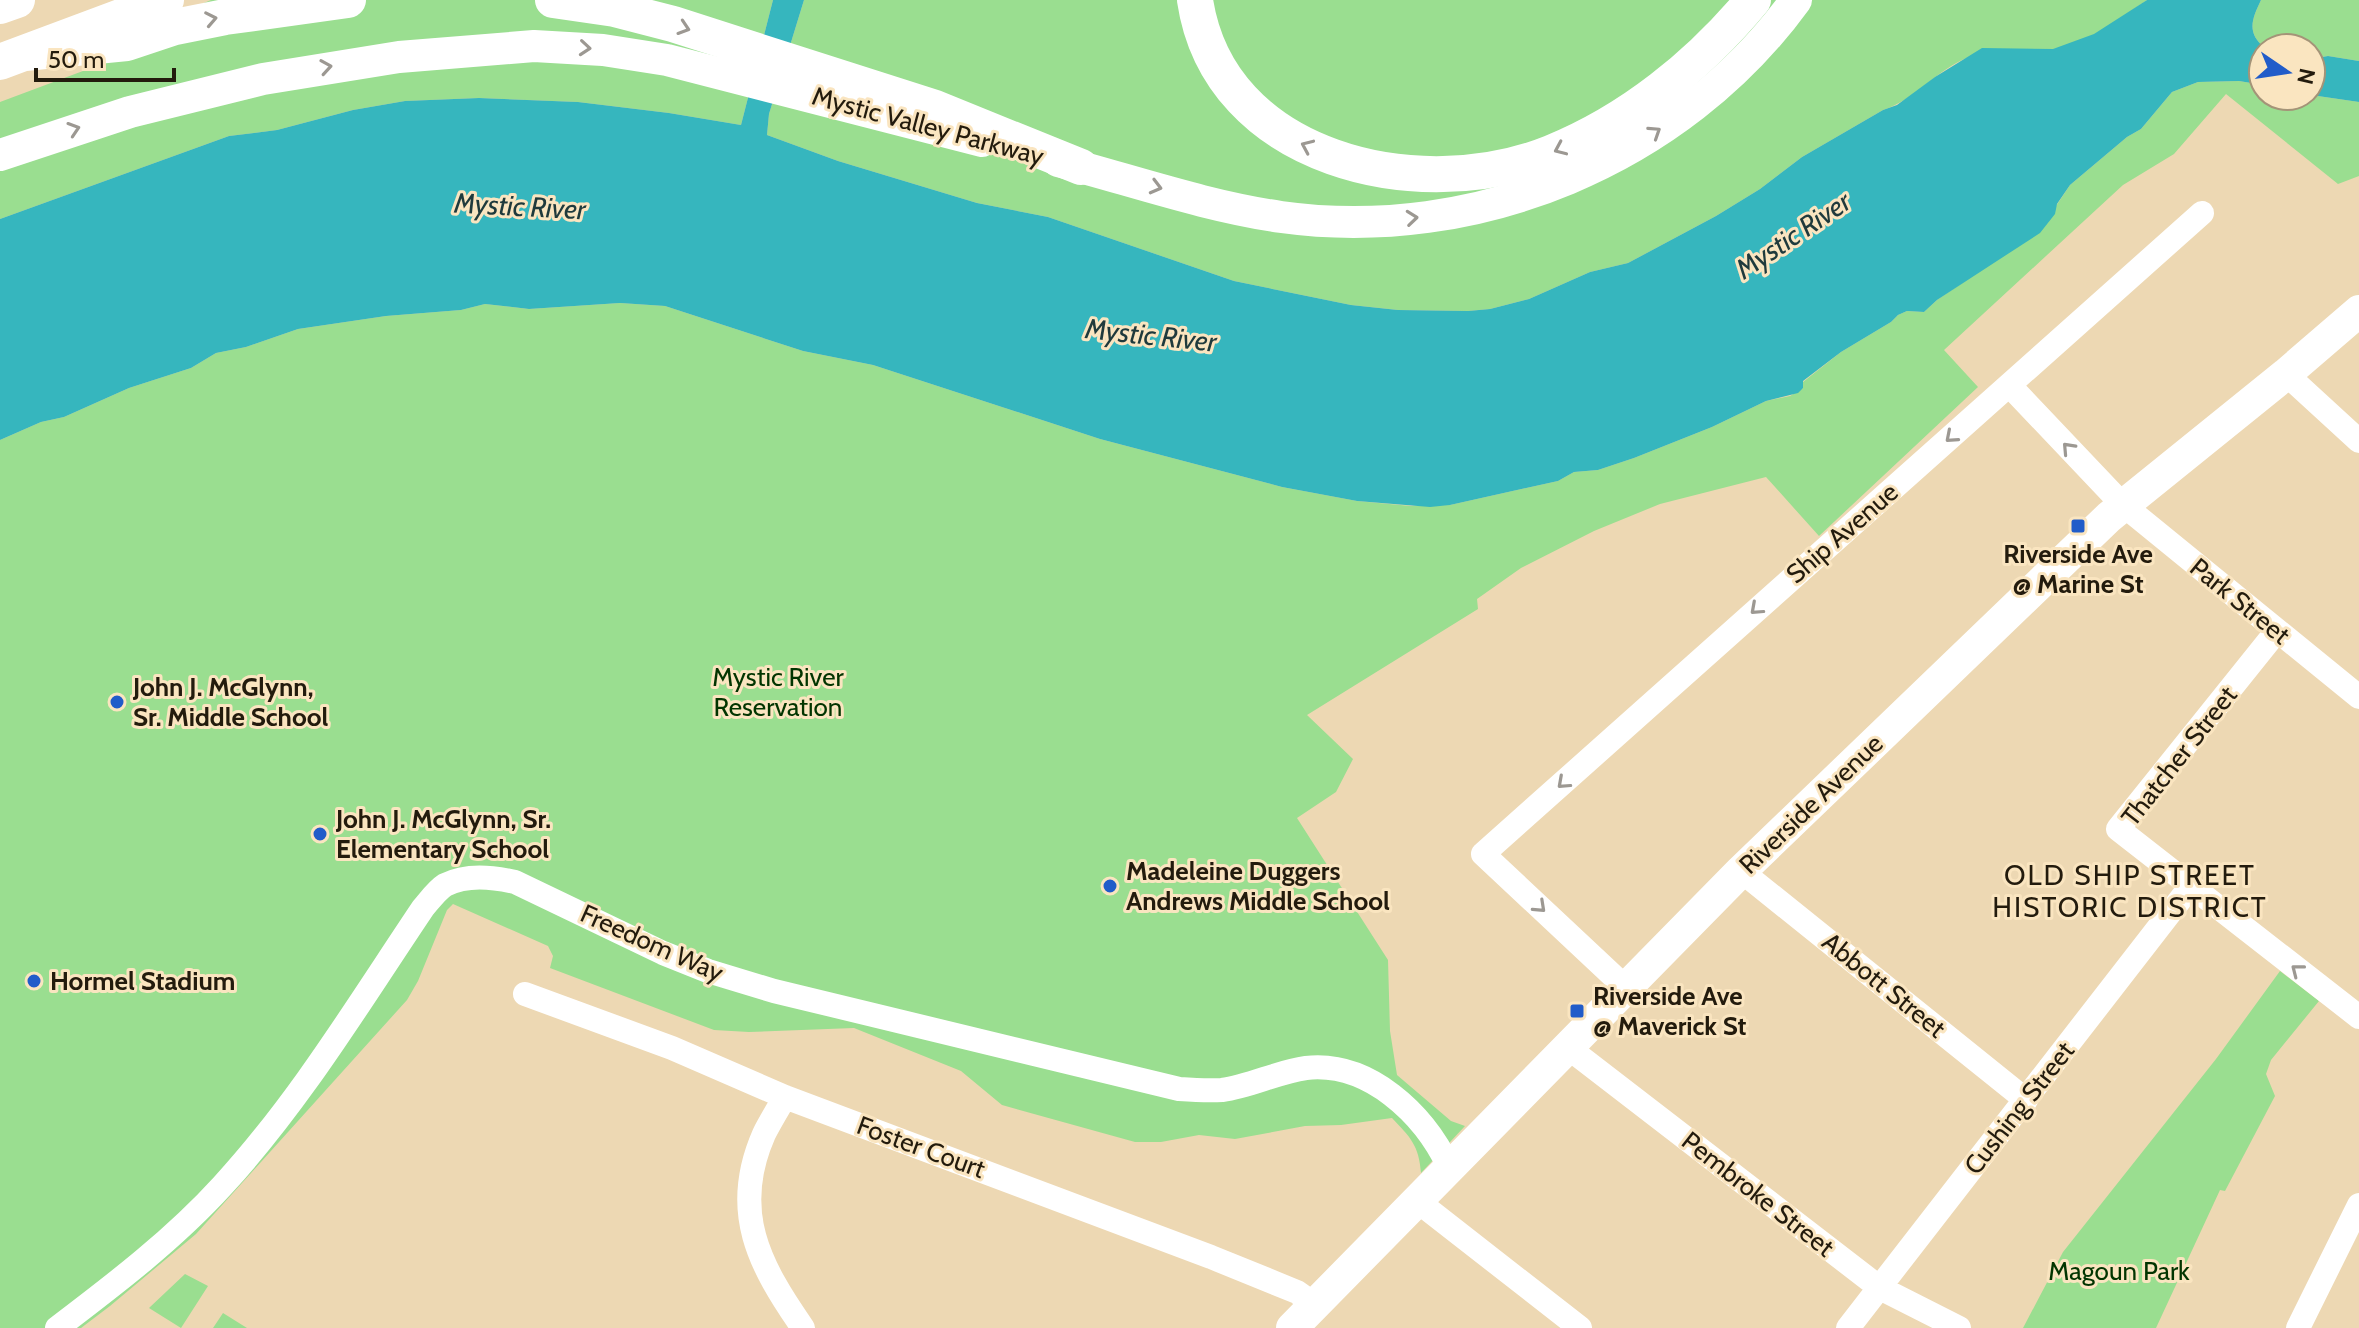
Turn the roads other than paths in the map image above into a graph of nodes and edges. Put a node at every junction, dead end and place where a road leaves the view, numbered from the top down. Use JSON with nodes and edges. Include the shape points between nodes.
{"nodes":[{"id":1,"x":17,"y":0,"type":"edge"},
{"id":2,"x":166,"y":0,"type":"edge"},
{"id":3,"x":348,"y":0,"type":"edge"},
{"id":4,"x":553,"y":0,"type":"edge"},
{"id":5,"x":1195,"y":0,"type":"edge"},
{"id":6,"x":1753,"y":0,"type":"edge"},
{"id":7,"x":1796,"y":0,"type":"edge"},
{"id":8,"x":0,"y":6,"type":"edge"},
{"id":9,"x":13,"y":58,"type":"edge"},
{"id":10,"x":0,"y":155,"type":"edge"},
{"id":11,"x":1081,"y":167,"type":"junction"},
{"id":12,"x":2202,"y":213,"type":"dead end"},
{"id":13,"x":2359,"y":311,"type":"edge"},
{"id":14,"x":2286,"y":374,"type":"junction"},
{"id":15,"x":2010,"y":386,"type":"junction"},
{"id":16,"x":2359,"y":441,"type":"edge"},
{"id":17,"x":2122,"y":504,"type":"junction"},
{"id":18,"x":2276,"y":632,"type":"junction"},
{"id":19,"x":2359,"y":697,"type":"edge"},
{"id":20,"x":1741,"y":871,"type":"junction"},
{"id":21,"x":2190,"y":887,"type":"junction"},
{"id":22,"x":1625,"y":987,"type":"junction"},
{"id":23,"x":525,"y":994,"type":"dead end"},
{"id":24,"x":2359,"y":1017,"type":"edge"},
{"id":25,"x":1566,"y":1046,"type":"junction"},
{"id":26,"x":785,"y":1097,"type":"junction"},
{"id":27,"x":2026,"y":1100,"type":"junction"},
{"id":28,"x":1449,"y":1167,"type":"junction"},
{"id":29,"x":1416,"y":1200,"type":"junction"},
{"id":30,"x":2359,"y":1205,"type":"edge"},
{"id":31,"x":1880,"y":1288,"type":"junction"},
{"id":32,"x":1314,"y":1304,"type":"junction"},
{"id":33,"x":57,"y":1328,"type":"edge"},
{"id":34,"x":803,"y":1328,"type":"edge"},
{"id":35,"x":1292,"y":1328,"type":"edge"},
{"id":36,"x":1580,"y":1328,"type":"edge"},
{"id":37,"x":1848,"y":1328,"type":"edge"},
{"id":38,"x":1959,"y":1328,"type":"edge"},
{"id":39,"x":2298,"y":1328,"type":"edge"}],
"edges":[{"from":1,"to":8,"type":"highway"},
{"from":2,"to":9,"type":"highway"},
{"from":9,"to":3,"type":"highway","one_way":true,"via":[[127,43],[211,19]]},
{"from":4,"to":11,"type":"highway","one_way":true,"via":[[673,24],[935,108]]},
{"from":6,"to":5,"type":"highway","one_way":true,"via":[[1667,85],[1587,137],[1511,165],[1439,175],[1326,155],[1269,125],[1223,79],[1205,42]]},
{"from":11,"to":7,"type":"main road","name":"Mystic Valley Parkway","one_way":true,"via":[[1293,218],[1382,221],[1487,206],[1554,185],[1654,133],[1726,78]]},
{"from":10,"to":11,"type":"main road","name":"Mystic Valley Parkway","one_way":true,"via":[[130,112],[275,76],[420,55],[550,46],[617,51],[700,67]]},
{"from":12,"to":15,"type":"street","name":"Ship Avenue"},
{"from":13,"to":14,"type":"main road","name":"Riverside Avenue"},
{"from":14,"to":16,"type":"street"},
{"from":14,"to":17,"type":"main road","name":"Riverside Avenue"},
{"from":17,"to":15,"type":"street","name":"Park Street","one_way":true},
{"from":15,"to":22,"type":"street","name":"Ship Avenue","one_way":true,"via":[[1483,854]]},
{"from":17,"to":18,"type":"street","name":"Park Street"},
{"from":17,"to":20,"type":"main road","name":"Riverside Avenue"},
{"from":18,"to":19,"type":"street","name":"Park Street"},
{"from":18,"to":21,"type":"street","name":"Thatcher Street","via":[[2118,829]]},
{"from":20,"to":22,"type":"main road","name":"Riverside Avenue"},
{"from":20,"to":27,"type":"street","name":"Abbott Street"},
{"from":24,"to":21,"type":"street","name":"Thatcher Street","one_way":true},
{"from":21,"to":27,"type":"street","name":"Cushing Street"},
{"from":22,"to":25,"type":"main road","name":"Riverside Avenue"},
{"from":23,"to":26,"type":"street","name":"Foster Court"},
{"from":25,"to":28,"type":"main road","name":"Riverside Avenue"},
{"from":25,"to":31,"type":"street","name":"Pembroke Street"},
{"from":26,"to":32,"type":"street","name":"Foster Court","via":[[1211,1257]]},
{"from":26,"to":34,"type":"street","via":[[764,1135],[752,1175],[749,1221],[760,1258]]},
{"from":27,"to":31,"type":"street","name":"Cushing Street"},
{"from":28,"to":29,"type":"main road","name":"Riverside Avenue"},
{"from":28,"to":33,"type":"street","name":"Freedom Way","via":[[1432,1134],[1410,1110],[1354,1075],[1309,1068],[1222,1090],[1179,1089],[774,991],[663,953],[515,882],[465,879],[443,886],[423,908],[299,1092],[222,1185],[121,1279]]},
{"from":29,"to":32,"type":"main road","name":"Riverside Avenue"},
{"from":29,"to":36,"type":"street"},
{"from":30,"to":39,"type":"street"},
{"from":31,"to":37,"type":"street","name":"Cushing Street"},
{"from":31,"to":38,"type":"street","name":"Pembroke Street"},
{"from":32,"to":35,"type":"main road","name":"Riverside Avenue"}]}
